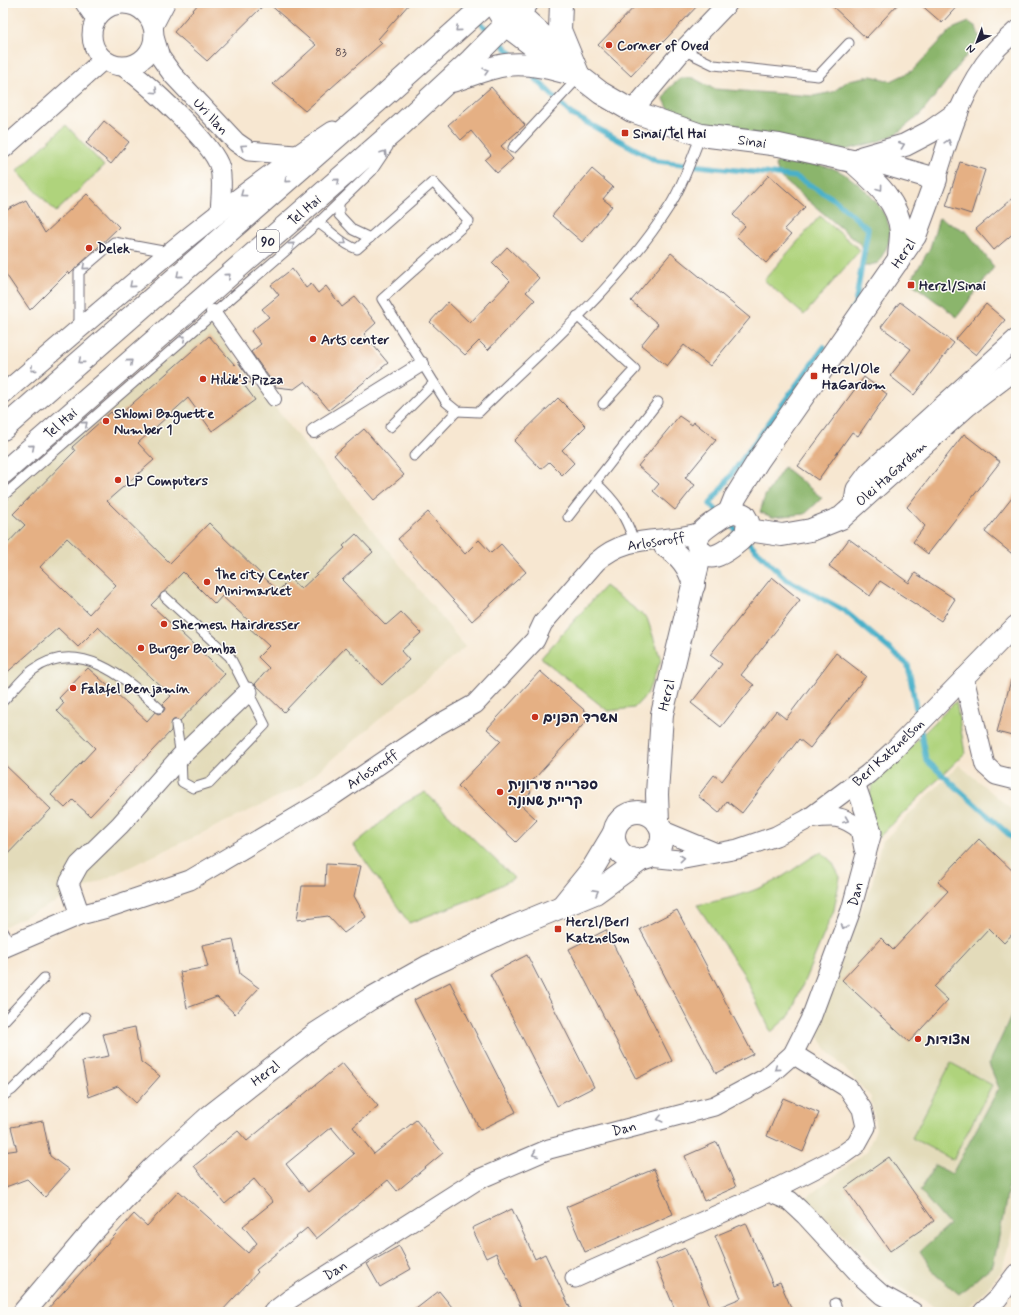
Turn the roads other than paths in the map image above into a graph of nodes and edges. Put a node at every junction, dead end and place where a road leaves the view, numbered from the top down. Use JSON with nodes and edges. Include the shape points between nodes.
{"nodes":[{"id":1,"x":85,"y":3,"type":"edge"},
{"id":2,"x":165,"y":3,"type":"edge"},
{"id":3,"x":487,"y":3,"type":"edge"},
{"id":4,"x":493,"y":3,"type":"edge"},
{"id":5,"x":499,"y":3,"type":"edge"},
{"id":6,"x":561,"y":3,"type":"edge"},
{"id":7,"x":728,"y":3,"type":"edge"},
{"id":8,"x":109,"y":4,"type":"edge"},
{"id":9,"x":135,"y":4,"type":"edge"},
{"id":10,"x":518,"y":14,"type":"edge"},
{"id":11,"x":96,"y":19,"type":"junction"},
{"id":12,"x":1016,"y":31,"type":"edge"},
{"id":13,"x":154,"y":32,"type":"junction"},
{"id":14,"x":849,"y":43,"type":"dead end"},
{"id":15,"x":683,"y":50,"type":"junction"},
{"id":16,"x":103,"y":60,"type":"junction"},
{"id":17,"x":124,"y":67,"type":"junction"},
{"id":18,"x":579,"y":76,"type":"junction"},
{"id":19,"x":448,"y":82,"type":"junction"},
{"id":20,"x":379,"y":100,"type":"junction"},
{"id":21,"x":632,"y":111,"type":"junction"},
{"id":22,"x":957,"y":113,"type":"junction"},
{"id":23,"x":401,"y":125,"type":"junction"},
{"id":24,"x":701,"y":135,"type":"junction"},
{"id":25,"x":513,"y":148,"type":"dead end"},
{"id":26,"x":3,"y":149,"type":"edge"},
{"id":27,"x":295,"y":155,"type":"junction"},
{"id":28,"x":852,"y":160,"type":"junction"},
{"id":29,"x":936,"y":179,"type":"junction"},
{"id":30,"x":339,"y":203,"type":"junction"},
{"id":31,"x":220,"y":211,"type":"junction"},
{"id":32,"x":318,"y":223,"type":"junction"},
{"id":33,"x":370,"y":238,"type":"junction"},
{"id":34,"x":169,"y":252,"type":"junction"},
{"id":35,"x":899,"y":260,"type":"junction"},
{"id":36,"x":213,"y":312,"type":"junction"},
{"id":37,"x":578,"y":316,"type":"junction"},
{"id":38,"x":79,"y":329,"type":"junction"},
{"id":39,"x":1016,"y":339,"type":"edge"},
{"id":40,"x":422,"y":364,"type":"junction"},
{"id":41,"x":1016,"y":368,"type":"edge"},
{"id":42,"x":434,"y":383,"type":"junction"},
{"id":43,"x":3,"y":394,"type":"edge"},
{"id":44,"x":274,"y":399,"type":"dead end"},
{"id":45,"x":658,"y":402,"type":"dead end"},
{"id":46,"x":603,"y":404,"type":"dead end"},
{"id":47,"x":457,"y":412,"type":"junction"},
{"id":48,"x":390,"y":427,"type":"dead end"},
{"id":49,"x":3,"y":429,"type":"edge"},
{"id":50,"x":314,"y":431,"type":"dead end"},
{"id":51,"x":414,"y":456,"type":"dead end"},
{"id":52,"x":3,"y":473,"type":"edge"},
{"id":53,"x":595,"y":482,"type":"junction"},
{"id":54,"x":3,"y":496,"type":"edge"},
{"id":55,"x":853,"y":508,"type":"junction"},
{"id":56,"x":568,"y":517,"type":"dead end"},
{"id":57,"x":740,"y":519,"type":"junction"},
{"id":58,"x":634,"y":542,"type":"junction"},
{"id":59,"x":665,"y":546,"type":"junction"},
{"id":60,"x":704,"y":547,"type":"junction"},
{"id":61,"x":612,"y":551,"type":"junction"},
{"id":62,"x":694,"y":585,"type":"junction"},
{"id":63,"x":165,"y":597,"type":"dead end"},
{"id":64,"x":1016,"y":625,"type":"edge"},
{"id":65,"x":680,"y":638,"type":"junction"},
{"id":66,"x":964,"y":678,"type":"junction"},
{"id":67,"x":248,"y":692,"type":"junction"},
{"id":68,"x":3,"y":701,"type":"edge"},
{"id":69,"x":159,"y":708,"type":"dead end"},
{"id":70,"x":176,"y":725,"type":"dead end"},
{"id":71,"x":659,"y":753,"type":"junction"},
{"id":72,"x":181,"y":756,"type":"junction"},
{"id":73,"x":1016,"y":780,"type":"edge"},
{"id":74,"x":855,"y":783,"type":"junction"},
{"id":75,"x":808,"y":819,"type":"junction"},
{"id":76,"x":620,"y":825,"type":"junction"},
{"id":77,"x":660,"y":827,"type":"junction"},
{"id":78,"x":714,"y":852,"type":"junction"},
{"id":79,"x":865,"y":856,"type":"junction"},
{"id":80,"x":646,"y":858,"type":"junction"},
{"id":81,"x":560,"y":907,"type":"junction"},
{"id":82,"x":80,"y":915,"type":"junction"},
{"id":83,"x":6,"y":941,"type":"edge"},
{"id":84,"x":44,"y":978,"type":"dead end"},
{"id":85,"x":85,"y":1017,"type":"dead end"},
{"id":86,"x":3,"y":1022,"type":"edge"},
{"id":87,"x":793,"y":1054,"type":"junction"},
{"id":88,"x":3,"y":1096,"type":"edge"},
{"id":89,"x":769,"y":1192,"type":"junction"},
{"id":90,"x":1016,"y":1274,"type":"edge"},
{"id":91,"x":575,"y":1278,"type":"dead end"},
{"id":92,"x":24,"y":1312,"type":"edge"},
{"id":93,"x":273,"y":1312,"type":"edge"},
{"id":94,"x":913,"y":1312,"type":"edge"},
{"id":95,"x":983,"y":1312,"type":"edge"}],
"edges":[{"from":1,"to":11,"type":"street"},
{"from":2,"to":13,"type":"street"},
{"from":3,"to":20,"type":"main road","number":"90","one_way":true},
{"from":4,"to":10,"type":"main road","name":"Sinai"},
{"from":5,"to":10,"type":"main road","name":"Sinai"},
{"from":6,"to":18,"type":"main road","via":[[560,30]]},
{"from":7,"to":15,"type":"street"},
{"from":8,"to":9,"type":"street"},
{"from":8,"to":11,"type":"street"},
{"from":9,"to":13,"type":"street","via":[[143,11]]},
{"from":10,"to":18,"type":"main road","name":"Sinai","via":[[553,61]]},
{"from":10,"to":19,"type":"main road","name":"Tel Hai","number":"90"},
{"from":11,"to":16,"type":"street","via":[[92,29],[92,40],[95,50]]},
{"from":12,"to":22,"type":"street","name":"Herzl","via":[[986,63],[970,86]]},
{"from":13,"to":17,"type":"street","via":[[152,48],[146,57],[135,65]]},
{"from":27,"to":13,"type":"street","name":"Uri Ilan","one_way":true,"via":[[249,151],[236,142],[173,75],[160,57]]},
{"from":14,"to":15,"type":"lane","via":[[818,76],[714,65]]},
{"from":15,"to":21,"type":"street"},
{"from":16,"to":17,"type":"street"},
{"from":16,"to":26,"type":"street"},
{"from":17,"to":31,"type":"street","name":"Uri Ilan","one_way":true,"via":[[155,91],[212,152],[219,167]]},
{"from":19,"to":18,"type":"main road","one_way":true,"via":[[505,65],[544,66]]},
{"from":18,"to":21,"type":"main road","name":"Sinai","via":[[601,93]]},
{"from":18,"to":25,"type":"lane"},
{"from":19,"to":23,"type":"main road","name":"Tel Hai","number":"90"},
{"from":20,"to":27,"type":"street"},
{"from":20,"to":49,"type":"main road","number":"90","one_way":true},
{"from":21,"to":24,"type":"main road","name":"Sinai"},
{"from":28,"to":22,"type":"main road","one_way":true,"via":[[905,145],[930,132]]},
{"from":29,"to":22,"type":"street","name":"Herzl","one_way":true},
{"from":30,"to":23,"type":"lane","one_way":true,"via":[[372,171]]},
{"from":52,"to":23,"type":"main road","name":"Tel Hai","number":"90","one_way":true},
{"from":24,"to":28,"type":"main road","name":"Sinai","via":[[779,145]]},
{"from":24,"to":37,"type":"lane","via":[[683,180],[669,206],[627,266]]},
{"from":27,"to":31,"type":"street","one_way":true},
{"from":28,"to":29,"type":"main road","name":"Sinai","via":[[885,164]]},
{"from":28,"to":35,"type":"main road","one_way":true,"via":[[876,183],[894,206],[901,230]]},
{"from":29,"to":35,"type":"main road","name":"Herzl","via":[[915,236]]},
{"from":30,"to":32,"type":"lane"},
{"from":30,"to":33,"type":"lane","via":[[339,214],[353,230]]},
{"from":31,"to":34,"type":"street"},
{"from":32,"to":33,"type":"lane","one_way":true,"via":[[346,246],[357,249]]},
{"from":36,"to":32,"type":"lane","one_way":true},
{"from":33,"to":40,"type":"lane","via":[[433,182],[469,221],[382,299]]},
{"from":34,"to":38,"type":"street","one_way":true},
{"from":34,"to":38,"type":"lane","one_way":true,"via":[[114,242],[79,272]]},
{"from":35,"to":57,"type":"main road","name":"Herzl","via":[[758,461],[744,499]]},
{"from":36,"to":44,"type":"street"},
{"from":54,"to":36,"type":"lane","one_way":true},
{"from":37,"to":46,"type":"lane","via":[[635,369]]},
{"from":37,"to":47,"type":"lane","via":[[479,412]]},
{"from":38,"to":43,"type":"street","one_way":true},
{"from":39,"to":55,"type":"street","via":[[868,473],[856,488]]},
{"from":40,"to":42,"type":"lane"},
{"from":40,"to":50,"type":"street"},
{"from":41,"to":55,"type":"main road","name":"Olei HaGardom","via":[[966,406]]},
{"from":42,"to":47,"type":"lane","via":[[446,402]]},
{"from":42,"to":48,"type":"lane"},
{"from":45,"to":53,"type":"lane"},
{"from":47,"to":51,"type":"lane"},
{"from":53,"to":56,"type":"lane"},
{"from":53,"to":58,"type":"lane","via":[[619,507],[627,520]]},
{"from":55,"to":57,"type":"main road","name":"Olei HaGardom","via":[[841,518],[811,530],[782,535]]},
{"from":57,"to":60,"type":"main road"},
{"from":57,"to":60,"type":"main road","via":[[743,538]]},
{"from":58,"to":60,"type":"street","name":"Arlosoroff","via":[[689,535]]},
{"from":58,"to":61,"type":"street","name":"Arlosoroff"},
{"from":59,"to":60,"type":"street","name":"Arlosoroff"},
{"from":59,"to":61,"type":"street","name":"Arlosoroff"},
{"from":59,"to":62,"type":"main road","via":[[681,557]]},
{"from":60,"to":62,"type":"main road","name":"Herzl"},
{"from":60,"to":65,"type":"main road","name":"Herzl"},
{"from":61,"to":82,"type":"street","name":"Arlosoroff","via":[[596,562],[543,623],[535,640],[475,704],[436,726],[334,796],[190,880]]},
{"from":62,"to":65,"type":"main road","name":"Herzl"},
{"from":63,"to":67,"type":"lane","via":[[230,657]]},
{"from":64,"to":66,"type":"street","name":"Berl Katznelson"},
{"from":65,"to":71,"type":"main road","name":"Herzl","via":[[662,714]]},
{"from":66,"to":73,"type":"street","via":[[985,765],[996,775]]},
{"from":66,"to":74,"type":"street","name":"Berl Katznelson","via":[[892,752]]},
{"from":67,"to":72,"type":"street"},
{"from":67,"to":72,"type":"lane","via":[[265,725],[210,783],[193,788],[182,782]]},
{"from":68,"to":69,"type":"lane","via":[[33,670],[55,660],[83,659],[109,668],[135,686]]},
{"from":70,"to":72,"type":"lane"},
{"from":71,"to":76,"type":"main road","name":"Herzl","via":[[642,792]]},
{"from":71,"to":77,"type":"main road","name":"Herzl"},
{"from":72,"to":82,"type":"street","via":[[120,825],[79,865],[69,883]]},
{"from":74,"to":75,"type":"street","name":"Berl Katznelson"},
{"from":74,"to":79,"type":"street","name":"Dan","via":[[872,832]]},
{"from":75,"to":78,"type":"street","name":"Berl Katznelson","via":[[776,836],[738,849]]},
{"from":75,"to":79,"type":"street","name":"Dan","one_way":true,"via":[[830,816],[846,819],[860,829]]},
{"from":76,"to":77,"type":"main road","via":[[632,813],[646,813]]},
{"from":76,"to":80,"type":"main road","via":[[614,841],[622,853],[634,860]]},
{"from":76,"to":81,"type":"main road","name":"Herzl","via":[[593,868]]},
{"from":77,"to":78,"type":"street","name":"Berl Katznelson"},
{"from":77,"to":80,"type":"main road","via":[[662,838],[659,846]]},
{"from":80,"to":78,"type":"street","name":"Berl Katznelson","one_way":true,"via":[[679,860]]},
{"from":79,"to":87,"type":"street","name":"Dan","one_way":true,"via":[[848,917],[812,1018]]},
{"from":81,"to":80,"type":"main road","name":"Herzl","one_way":true,"via":[[595,893]]},
{"from":81,"to":92,"type":"main road","name":"Herzl","via":[[427,967],[317,1033],[209,1117],[152,1169],[90,1234]]},
{"from":82,"to":83,"type":"street","name":"Arlosoroff"},
{"from":84,"to":86,"type":"lane"},
{"from":85,"to":88,"type":"lane"},
{"from":87,"to":89,"type":"street","via":[[848,1088],[862,1109],[866,1127],[856,1145],[842,1155]]},
{"from":87,"to":93,"type":"street","name":"Dan","one_way":true,"via":[[766,1078],[714,1106],[549,1148],[477,1180],[290,1298]]},
{"from":89,"to":91,"type":"street"},
{"from":89,"to":94,"type":"street","via":[[790,1201],[882,1295]]},
{"from":90,"to":95,"type":"street","via":[[998,1298]]}]}
